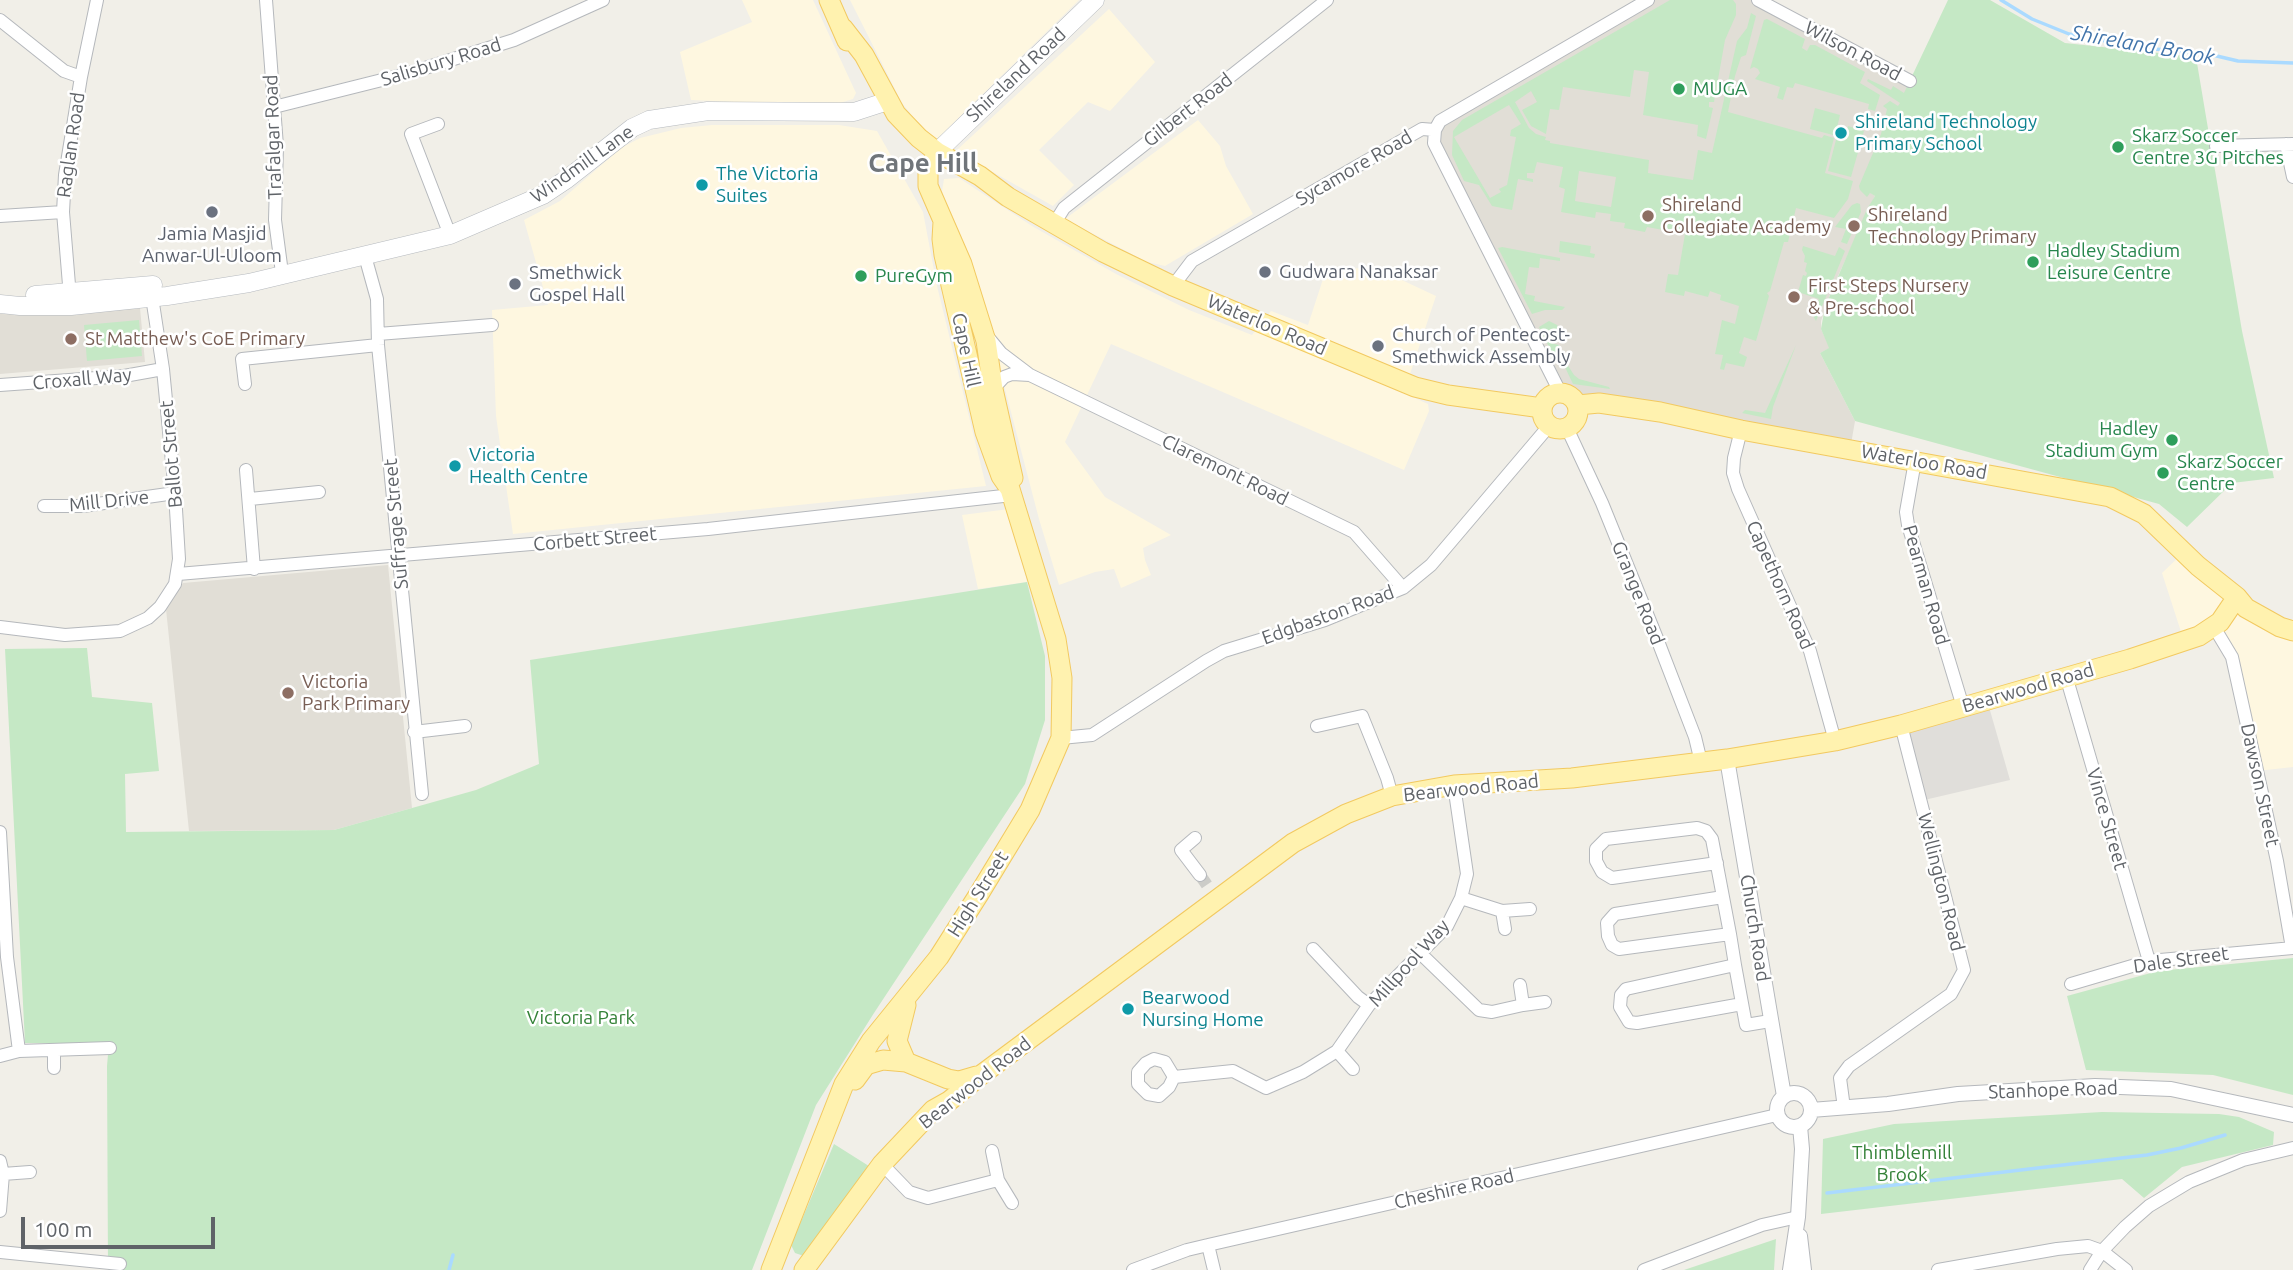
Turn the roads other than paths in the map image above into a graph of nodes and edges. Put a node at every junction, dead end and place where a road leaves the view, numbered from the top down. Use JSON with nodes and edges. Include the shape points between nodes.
{"nodes":[{"id":1,"x":97,"y":0,"type":"edge"},
{"id":2,"x":265,"y":0,"type":"edge"},
{"id":3,"x":603,"y":0,"type":"edge"},
{"id":4,"x":829,"y":0,"type":"edge"},
{"id":5,"x":1095,"y":0,"type":"edge"},
{"id":6,"x":1327,"y":0,"type":"edge"},
{"id":7,"x":1648,"y":0,"type":"edge"},
{"id":8,"x":1759,"y":0,"type":"edge"},
{"id":9,"x":1,"y":22,"type":"edge"},
{"id":10,"x":81,"y":77,"type":"junction"},
{"id":11,"x":1910,"y":81,"type":"dead end"},
{"id":12,"x":882,"y":104,"type":"junction"},
{"id":13,"x":274,"y":107,"type":"junction"},
{"id":14,"x":438,"y":124,"type":"dead end"},
{"id":15,"x":1435,"y":130,"type":"junction"},
{"id":16,"x":2290,"y":144,"type":"edge"},
{"id":17,"x":2216,"y":146,"type":"dead end"},
{"id":18,"x":935,"y":157,"type":"junction"},
{"id":19,"x":2293,"y":177,"type":"edge"},
{"id":20,"x":63,"y":212,"type":"junction"},
{"id":21,"x":0,"y":216,"type":"edge"},
{"id":22,"x":943,"y":222,"type":"junction"},
{"id":23,"x":1054,"y":224,"type":"junction"},
{"id":24,"x":450,"y":235,"type":"junction"},
{"id":25,"x":365,"y":256,"type":"junction"},
{"id":26,"x":282,"y":273,"type":"junction"},
{"id":27,"x":1173,"y":286,"type":"junction"},
{"id":28,"x":156,"y":291,"type":"junction"},
{"id":29,"x":69,"y":299,"type":"junction"},
{"id":30,"x":0,"y":301,"type":"edge"},
{"id":31,"x":492,"y":325,"type":"dead end"},
{"id":32,"x":981,"y":327,"type":"junction"},
{"id":33,"x":378,"y":340,"type":"junction"},
{"id":34,"x":970,"y":362,"type":"junction"},
{"id":35,"x":163,"y":369,"type":"junction"},
{"id":36,"x":1030,"y":375,"type":"junction"},
{"id":37,"x":245,"y":384,"type":"dead end"},
{"id":38,"x":0,"y":385,"type":"edge"},
{"id":39,"x":985,"y":393,"type":"junction"},
{"id":40,"x":1561,"y":394,"type":"junction"},
{"id":41,"x":1578,"y":405,"type":"junction"},
{"id":42,"x":1553,"y":421,"type":"junction"},
{"id":43,"x":1741,"y":430,"type":"junction"},
{"id":44,"x":1915,"y":461,"type":"junction"},
{"id":45,"x":246,"y":470,"type":"dead end"},
{"id":46,"x":319,"y":492,"type":"dead end"},
{"id":47,"x":1011,"y":492,"type":"junction"},
{"id":48,"x":175,"y":493,"type":"junction"},
{"id":49,"x":250,"y":499,"type":"junction"},
{"id":50,"x":44,"y":506,"type":"dead end"},
{"id":51,"x":398,"y":555,"type":"junction"},
{"id":52,"x":254,"y":569,"type":"junction"},
{"id":53,"x":177,"y":575,"type":"junction"},
{"id":54,"x":1403,"y":589,"type":"junction"},
{"id":55,"x":2237,"y":597,"type":"junction"},
{"id":56,"x":2293,"y":619,"type":"edge"},
{"id":57,"x":0,"y":627,"type":"edge"},
{"id":58,"x":2214,"y":627,"type":"junction"},
{"id":59,"x":2293,"y":631,"type":"edge"},
{"id":60,"x":2066,"y":676,"type":"junction"},
{"id":61,"x":1963,"y":707,"type":"junction"},
{"id":62,"x":1901,"y":725,"type":"junction"},
{"id":63,"x":466,"y":726,"type":"dead end"},
{"id":64,"x":1317,"y":726,"type":"dead end"},
{"id":65,"x":414,"y":732,"type":"junction"},
{"id":66,"x":1061,"y":738,"type":"junction"},
{"id":67,"x":1835,"y":741,"type":"junction"},
{"id":68,"x":1727,"y":759,"type":"junction"},
{"id":69,"x":1701,"y":762,"type":"junction"},
{"id":70,"x":1454,"y":786,"type":"junction"},
{"id":71,"x":422,"y":794,"type":"dead end"},
{"id":72,"x":1392,"y":796,"type":"junction"},
{"id":73,"x":0,"y":832,"type":"edge"},
{"id":74,"x":1195,"y":838,"type":"dead end"},
{"id":75,"x":1717,"y":863,"type":"junction"},
{"id":76,"x":1200,"y":875,"type":"tunnel mouth"},
{"id":77,"x":1723,"y":897,"type":"junction"},
{"id":78,"x":1461,"y":898,"type":"junction"},
{"id":79,"x":1530,"y":909,"type":"dead end"},
{"id":80,"x":1502,"y":911,"type":"junction"},
{"id":81,"x":1505,"y":929,"type":"dead end"},
{"id":82,"x":1730,"y":934,"type":"junction"},
{"id":83,"x":2292,"y":948,"type":"edge"},
{"id":84,"x":1313,"y":949,"type":"dead end"},
{"id":85,"x":1421,"y":954,"type":"junction"},
{"id":86,"x":4,"y":956,"type":"edge"},
{"id":87,"x":2149,"y":961,"type":"junction"},
{"id":88,"x":1735,"y":965,"type":"junction"},
{"id":89,"x":2071,"y":984,"type":"dead end"},
{"id":90,"x":1520,"y":985,"type":"dead end"},
{"id":91,"x":910,"y":994,"type":"junction"},
{"id":92,"x":1545,"y":1002,"type":"dead end"},
{"id":93,"x":1742,"y":1004,"type":"junction"},
{"id":94,"x":1369,"y":1005,"type":"junction"},
{"id":95,"x":1523,"y":1005,"type":"junction"},
{"id":96,"x":1770,"y":1021,"type":"junction"},
{"id":97,"x":110,"y":1048,"type":"dead end"},
{"id":98,"x":54,"y":1050,"type":"junction"},
{"id":99,"x":19,"y":1051,"type":"junction"},
{"id":100,"x":1337,"y":1051,"type":"junction"},
{"id":101,"x":0,"y":1056,"type":"edge"},
{"id":102,"x":906,"y":1062,"type":"junction"},
{"id":103,"x":54,"y":1068,"type":"dead end"},
{"id":104,"x":1353,"y":1069,"type":"dead end"},
{"id":105,"x":933,"y":1074,"type":"junction"},
{"id":106,"x":981,"y":1075,"type":"junction"},
{"id":107,"x":1174,"y":1077,"type":"dead end"},
{"id":108,"x":1784,"y":1096,"type":"junction"},
{"id":109,"x":1844,"y":1108,"type":"junction"},
{"id":110,"x":933,"y":1110,"type":"junction"},
{"id":111,"x":1811,"y":1110,"type":"junction"},
{"id":112,"x":1777,"y":1115,"type":"junction"},
{"id":113,"x":2293,"y":1115,"type":"edge"},
{"id":114,"x":1800,"y":1126,"type":"junction"},
{"id":115,"x":821,"y":1139,"type":"junction"},
{"id":116,"x":2293,"y":1148,"type":"edge"},
{"id":117,"x":992,"y":1151,"type":"dead end"},
{"id":118,"x":882,"y":1164,"type":"junction"},
{"id":119,"x":2,"y":1167,"type":"edge"},
{"id":120,"x":30,"y":1172,"type":"dead end"},
{"id":121,"x":998,"y":1180,"type":"junction"},
{"id":122,"x":1012,"y":1203,"type":"dead end"},
{"id":123,"x":0,"y":1211,"type":"edge"},
{"id":124,"x":1798,"y":1217,"type":"junction"},
{"id":125,"x":1208,"y":1245,"type":"junction"},
{"id":126,"x":779,"y":1250,"type":"junction"},
{"id":127,"x":2102,"y":1251,"type":"junction"},
{"id":128,"x":0,"y":1252,"type":"edge"},
{"id":129,"x":120,"y":1264,"type":"dead end"},
{"id":130,"x":808,"y":1264,"type":"edge"},
{"id":131,"x":771,"y":1270,"type":"edge"},
{"id":132,"x":1133,"y":1270,"type":"edge"},
{"id":133,"x":1214,"y":1270,"type":"edge"},
{"id":134,"x":1644,"y":1270,"type":"edge"},
{"id":135,"x":1790,"y":1270,"type":"edge"},
{"id":136,"x":1804,"y":1270,"type":"edge"},
{"id":137,"x":1938,"y":1270,"type":"edge"},
{"id":138,"x":2090,"y":1270,"type":"edge"},
{"id":139,"x":2126,"y":1270,"type":"edge"}],
"edges":[{"from":1,"to":10,"type":"street","name":"Raglan Road"},
{"from":2,"to":13,"type":"street","name":"Trafalgar Road"},
{"from":3,"to":13,"type":"street","name":"Salisbury Road","via":[[514,40],[406,74]]},
{"from":4,"to":12,"type":"main road","via":[[853,60]]},
{"from":5,"to":18,"type":"main road","name":"Shireland Road"},
{"from":6,"to":23,"type":"street","name":"Gilbert Road","via":[[1064,208]]},
{"from":7,"to":15,"type":"street","name":"Sycamore Road","via":[[1440,121]]},
{"from":8,"to":11,"type":"street","name":"Wilson Road"},
{"from":9,"to":10,"type":"street","via":[[64,71]]},
{"from":10,"to":20,"type":"street","name":"Raglan Road","via":[[67,155]]},
{"from":12,"to":18,"type":"main road","via":[[893,132],[911,148]]},
{"from":12,"to":24,"type":"main road","name":"Windmill Lane","via":[[842,113],[708,111],[649,120],[543,195]]},
{"from":13,"to":26,"type":"street","name":"Trafalgar Road","via":[[275,220]]},
{"from":14,"to":24,"type":"street","via":[[411,134]]},
{"from":15,"to":27,"type":"street","name":"Sycamore Road","via":[[1422,129],[1192,261]]},
{"from":15,"to":40,"type":"street","via":[[1434,143]]},
{"from":16,"to":17,"type":"street"},
{"from":16,"to":19,"type":"street"},
{"from":18,"to":22,"type":"main road","name":"Cape Hill","via":[[928,186]]},
{"from":18,"to":23,"type":"main road","name":"Waterloo Road"},
{"from":20,"to":21,"type":"street"},
{"from":20,"to":29,"type":"street","name":"Raglan Road"},
{"from":22,"to":32,"type":"main road","name":"Cape Hill","via":[[962,264]]},
{"from":22,"to":34,"type":"main road","name":"Cape Hill","via":[[944,256]]},
{"from":23,"to":27,"type":"main road","name":"Waterloo Road"},
{"from":24,"to":25,"type":"main road","name":"Windmill Lane"},
{"from":25,"to":26,"type":"main road","name":"Windmill Lane"},
{"from":25,"to":33,"type":"street","name":"Suffrage Street","via":[[377,299]]},
{"from":26,"to":28,"type":"main road","name":"Windmill Lane","via":[[249,283]]},
{"from":27,"to":42,"type":"main road","name":"Waterloo Road","via":[[1415,387]]},
{"from":28,"to":29,"type":"main road","name":"Windmill Lane","via":[[123,288]]},
{"from":28,"to":29,"type":"main road","name":"Windmill Lane","via":[[104,302]]},
{"from":28,"to":35,"type":"street","name":"Ballot Street"},
{"from":29,"to":30,"type":"main road","name":"Windmill Lane"},
{"from":31,"to":33,"type":"street"},
{"from":32,"to":34,"type":"main road","via":[[976,355]]},
{"from":32,"to":36,"type":"street","name":"Claremont Road","via":[[1001,353]]},
{"from":32,"to":39,"type":"main road","name":"Cape Hill","via":[[986,341]]},
{"from":33,"to":37,"type":"street","via":[[242,359]]},
{"from":33,"to":51,"type":"street","name":"Suffrage Street"},
{"from":34,"to":39,"type":"main road","via":[[981,367]]},
{"from":35,"to":38,"type":"street","name":"Croxall Way"},
{"from":35,"to":48,"type":"street","name":"Ballot Street"},
{"from":36,"to":39,"type":"street","via":[[1004,377]]},
{"from":36,"to":54,"type":"street","name":"Claremont Road","via":[[1354,532]]},
{"from":39,"to":47,"type":"main road","name":"High Street","via":[[1013,478]]},
{"from":40,"to":41,"type":"main road"},
{"from":40,"to":42,"type":"main road","via":[[1550,397]]},
{"from":41,"to":42,"type":"main road","via":[[1578,416]]},
{"from":41,"to":43,"type":"main road","name":"Waterloo Road","via":[[1599,403],[1660,412]]},
{"from":42,"to":54,"type":"street","name":"Edgbaston Road","via":[[1431,565]]},
{"from":42,"to":69,"type":"street","name":"Grange Road","via":[[1602,503],[1696,737]]},
{"from":43,"to":44,"type":"main road","name":"Waterloo Road"},
{"from":43,"to":67,"type":"street","name":"Capethorn Road","via":[[1733,473],[1810,651]]},
{"from":44,"to":55,"type":"main road","name":"Waterloo Road","via":[[2094,493],[2125,503],[2144,514]]},
{"from":44,"to":61,"type":"street","name":"Pearman Road","via":[[1908,526]]},
{"from":45,"to":49,"type":"street"},
{"from":46,"to":49,"type":"street"},
{"from":47,"to":51,"type":"street","name":"Corbett Street","via":[[708,529]]},
{"from":47,"to":66,"type":"main road","name":"High Street","via":[[1056,639],[1062,678]]},
{"from":48,"to":50,"type":"street","name":"Mill Drive","via":[[83,506]]},
{"from":48,"to":53,"type":"street","name":"Ballot Street"},
{"from":49,"to":52,"type":"street"},
{"from":51,"to":52,"type":"street","name":"Corbett Street"},
{"from":51,"to":65,"type":"street","name":"Suffrage Street"},
{"from":52,"to":53,"type":"street","name":"Corbett Street"},
{"from":53,"to":57,"type":"street","name":"Ballot Street","via":[[160,607],[134,626],[103,634],[65,635]]},
{"from":54,"to":66,"type":"street","name":"Edgbaston Road","via":[[1325,620],[1224,651],[1091,735]]},
{"from":55,"to":56,"type":"main road"},
{"from":55,"to":58,"type":"main road","name":"Bearwood Road"},
{"from":55,"to":59,"type":"main road","via":[[2258,616]]},
{"from":58,"to":60,"type":"main road","name":"Bearwood Road","via":[[2130,659]]},
{"from":58,"to":83,"type":"street","name":"Dawson Street","via":[[2232,657]]},
{"from":60,"to":61,"type":"main road","name":"Bearwood Road"},
{"from":60,"to":87,"type":"street","name":"Vince Street"},
{"from":61,"to":62,"type":"main road","name":"Bearwood Road"},
{"from":62,"to":67,"type":"main road","name":"Bearwood Road"},
{"from":62,"to":109,"type":"street","name":"Wellington Road","via":[[1964,970],[1951,993],[1849,1066],[1840,1077]]},
{"from":63,"to":65,"type":"street"},
{"from":64,"to":72,"type":"street","via":[[1362,716]]},
{"from":65,"to":71,"type":"street","name":"Suffrage Street"},
{"from":66,"to":91,"type":"main road","name":"High Street","via":[[1030,810],[939,957]]},
{"from":67,"to":68,"type":"main road","name":"Bearwood Road"},
{"from":68,"to":69,"type":"main road","name":"Bearwood Road"},
{"from":68,"to":96,"type":"street","name":"Church Road"},
{"from":69,"to":70,"type":"main road","name":"Bearwood Road"},
{"from":70,"to":72,"type":"main road","name":"Bearwood Road"},
{"from":70,"to":78,"type":"street","name":"Millpool Way","via":[[1467,874]]},
{"from":72,"to":106,"type":"main road","name":"Bearwood Road","via":[[1293,843],[1214,894]]},
{"from":73,"to":86,"type":"street"},
{"from":74,"to":76,"type":"street","via":[[1181,850]]},
{"from":75,"to":75,"type":"street","via":[[1712,838],[1698,828],[1606,839],[1596,849],[1602,872],[1612,878]]},
{"from":75,"to":77,"type":"street"},
{"from":77,"to":82,"type":"street"},
{"from":77,"to":82,"type":"street","via":[[1615,914],[1607,923],[1608,936],[1619,949]]},
{"from":78,"to":80,"type":"street"},
{"from":78,"to":85,"type":"street","name":"Millpool Way","via":[[1447,926]]},
{"from":79,"to":80,"type":"street"},
{"from":80,"to":81,"type":"street"},
{"from":82,"to":88,"type":"street"},
{"from":83,"to":87,"type":"street","name":"Dale Street"},
{"from":84,"to":94,"type":"street"},
{"from":85,"to":94,"type":"street","name":"Millpool Way"},
{"from":85,"to":95,"type":"street","via":[[1479,1010]]},
{"from":86,"to":99,"type":"street"},
{"from":87,"to":89,"type":"street","name":"Dale Street"},
{"from":88,"to":93,"type":"street"},
{"from":88,"to":93,"type":"street","via":[[1626,989],[1620,1007],[1629,1022],[1637,1023]]},
{"from":90,"to":95,"type":"street"},
{"from":91,"to":102,"type":"main road","via":[[897,1041]]},
{"from":91,"to":115,"type":"main road","name":"High Street","via":[[857,1061]]},
{"from":92,"to":95,"type":"street"},
{"from":93,"to":96,"type":"street","via":[[1746,1025]]},
{"from":94,"to":100,"type":"street","name":"Millpool Way"},
{"from":96,"to":108,"type":"street","name":"Church Road"},
{"from":97,"to":98,"type":"street"},
{"from":98,"to":99,"type":"street"},
{"from":98,"to":103,"type":"street"},
{"from":99,"to":101,"type":"street"},
{"from":100,"to":104,"type":"street"},
{"from":100,"to":107,"type":"street","name":"Millpool Way","via":[[1266,1088],[1233,1071]]},
{"from":102,"to":105,"type":"main road"},
{"from":102,"to":115,"type":"main road","via":[[883,1060],[866,1065]]},
{"from":105,"to":106,"type":"main road","via":[[959,1081]]},
{"from":105,"to":110,"type":"main road","via":[[938,1085]]},
{"from":106,"to":110,"type":"main road","name":"Bearwood Road"},
{"from":108,"to":111,"type":"street","via":[[1799,1094],[1808,1100]]},
{"from":108,"to":112,"type":"street"},
{"from":109,"to":111,"type":"street","name":"Stanhope Road"},
{"from":109,"to":113,"type":"street","name":"Stanhope Road","via":[[1958,1094],[2095,1086],[2171,1089]]},
{"from":110,"to":118,"type":"main road","name":"Bearwood Road"},
{"from":111,"to":114,"type":"street"},
{"from":112,"to":114,"type":"street","via":[[1788,1126]]},
{"from":112,"to":125,"type":"street","name":"Cheshire Road"},
{"from":114,"to":124,"type":"street"},
{"from":115,"to":126,"type":"main road","name":"High Street"},
{"from":116,"to":127,"type":"street","via":[[2244,1160],[2189,1182],[2149,1206]]},
{"from":117,"to":121,"type":"street"},
{"from":118,"to":121,"type":"street","via":[[909,1192],[928,1198]]},
{"from":118,"to":130,"type":"main road","name":"Bearwood Road"},
{"from":119,"to":120,"type":"street"},
{"from":119,"to":123,"type":"street"},
{"from":121,"to":122,"type":"street"},
{"from":124,"to":134,"type":"street","via":[[1762,1225]]},
{"from":124,"to":135,"type":"street"},
{"from":124,"to":136,"type":"street"},
{"from":125,"to":132,"type":"street","name":"Cheshire Road"},
{"from":125,"to":133,"type":"street"},
{"from":126,"to":130,"type":"main road","via":[[786,1259]]},
{"from":126,"to":131,"type":"main road","name":"High Street"},
{"from":127,"to":137,"type":"street","via":[[2088,1246],[2057,1249]]},
{"from":127,"to":138,"type":"street"},
{"from":127,"to":139,"type":"street"},
{"from":128,"to":129,"type":"street"}]}
